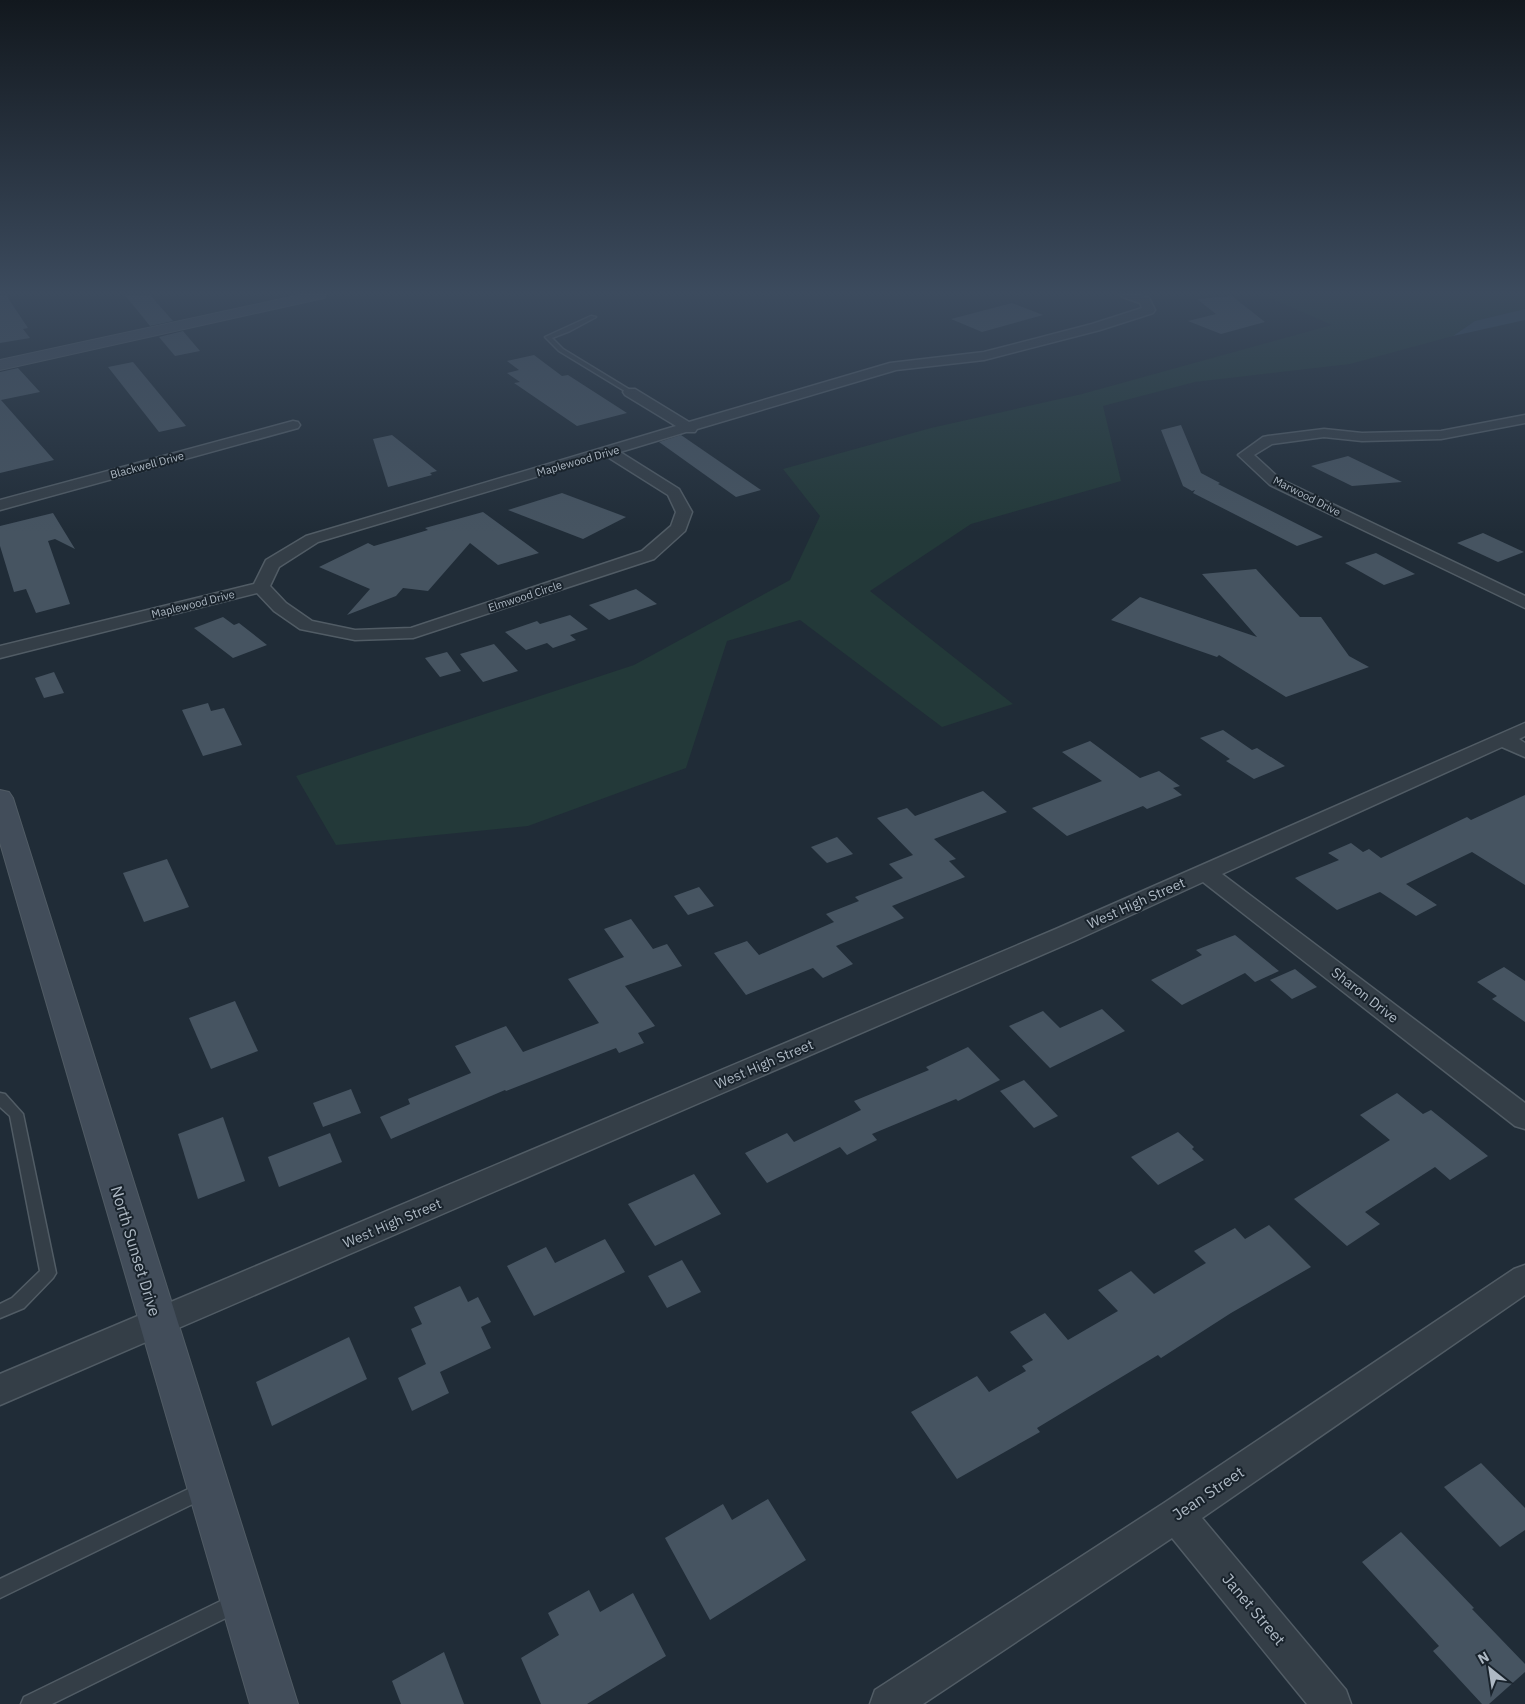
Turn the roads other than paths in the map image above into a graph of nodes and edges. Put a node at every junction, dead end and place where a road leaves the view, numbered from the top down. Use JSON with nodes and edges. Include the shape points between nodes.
{"nodes":[{"id":1,"x":602,"y":375,"type":"edge"},
{"id":2,"x":868,"y":375,"type":"edge"},
{"id":3,"x":630,"y":392,"type":"joint"},
{"id":4,"x":1525,"y":419,"type":"edge"},
{"id":5,"x":293,"y":425,"type":"dead end"},
{"id":6,"x":690,"y":429,"type":"junction"},
{"id":7,"x":609,"y":452,"type":"junction"},
{"id":8,"x":0,"y":505,"type":"edge"},
{"id":9,"x":261,"y":587,"type":"junction"},
{"id":10,"x":1525,"y":603,"type":"edge"},
{"id":11,"x":0,"y":652,"type":"edge"},
{"id":12,"x":1518,"y":740,"type":"edge"},
{"id":13,"x":0,"y":798,"type":"edge"},
{"id":14,"x":1205,"y":872,"type":"junction"},
{"id":15,"x":0,"y":1098,"type":"edge"},
{"id":16,"x":1525,"y":1118,"type":"edge"},
{"id":17,"x":1525,"y":1278,"type":"edge"},
{"id":18,"x":0,"y":1311,"type":"edge"},
{"id":19,"x":157,"y":1323,"type":"junction"},
{"id":20,"x":0,"y":1390,"type":"edge"},
{"id":21,"x":209,"y":1487,"type":"junction"},
{"id":22,"x":1176,"y":1515,"type":"junction"},
{"id":23,"x":0,"y":1589,"type":"edge"},
{"id":24,"x":242,"y":1599,"type":"junction"},
{"id":25,"x":31,"y":1704,"type":"edge"},
{"id":26,"x":274,"y":1704,"type":"edge"},
{"id":27,"x":889,"y":1704,"type":"edge"},
{"id":28,"x":1332,"y":1704,"type":"edge"}],
"edges":[{"from":1,"to":3,"type":"lane"},
{"from":2,"to":6,"type":"street","name":"Maplewood Drive"},
{"from":3,"to":6,"type":"street"},
{"from":4,"to":10,"type":"street","name":"Marwood Drive","via":[[1441,435],[1362,437],[1324,433],[1268,440],[1245,456],[1275,482]]},
{"from":5,"to":8,"type":"street","name":"Blackwell Drive"},
{"from":6,"to":7,"type":"street","name":"Maplewood Drive"},
{"from":7,"to":9,"type":"street","name":"Maplewood Drive","via":[[312,539],[272,564]]},
{"from":7,"to":9,"type":"street","name":"Elmwood Circle","via":[[674,492],[684,512],[679,528],[648,555],[413,633],[355,635],[306,625],[280,607]]},
{"from":9,"to":11,"type":"street","name":"Maplewood Drive"},
{"from":12,"to":14,"type":"street","name":"West High Street"},
{"from":13,"to":19,"type":"main road","name":"North Sunset Drive"},
{"from":14,"to":16,"type":"street","name":"Sharon Drive"},
{"from":14,"to":19,"type":"street","name":"West High Street","via":[[1065,935]]},
{"from":15,"to":18,"type":"lane","via":[[16,1114],[48,1273],[18,1303]]},
{"from":17,"to":22,"type":"street","name":"Jean Street"},
{"from":19,"to":20,"type":"street","name":"West High Street"},
{"from":19,"to":21,"type":"main road","name":"North Sunset Drive"},
{"from":21,"to":23,"type":"lane"},
{"from":21,"to":24,"type":"main road","name":"North Sunset Drive"},
{"from":22,"to":27,"type":"street","name":"Jean Street"},
{"from":22,"to":28,"type":"street","name":"Janet Street"},
{"from":24,"to":25,"type":"lane"},
{"from":24,"to":26,"type":"main road","name":"North Sunset Drive"}]}
